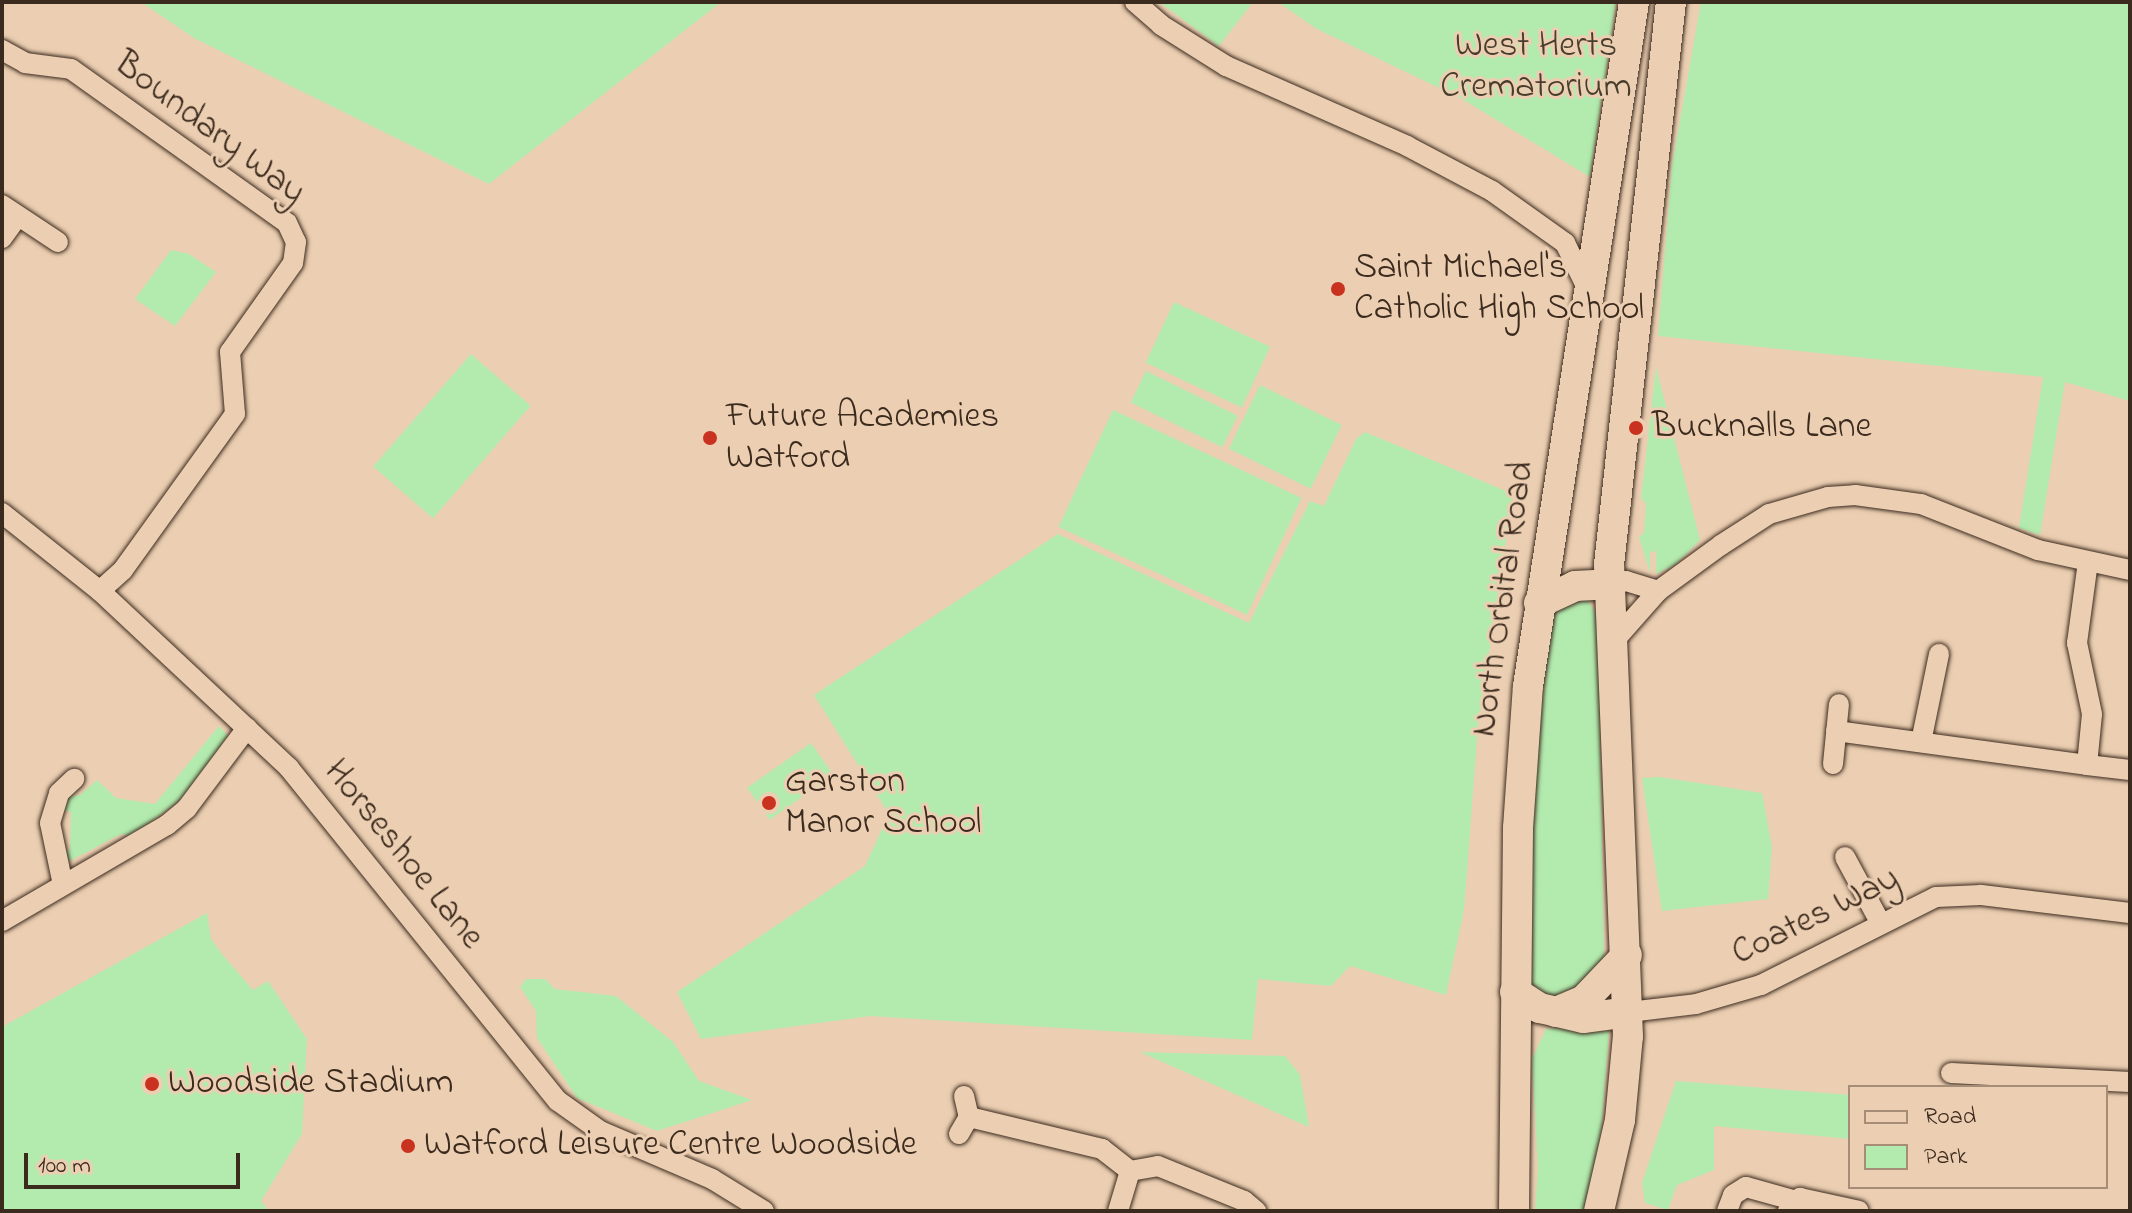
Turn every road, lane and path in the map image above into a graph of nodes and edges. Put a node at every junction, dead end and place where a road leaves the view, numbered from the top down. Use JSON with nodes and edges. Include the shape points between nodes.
{"nodes":[{"id":1,"x":1135,"y":2,"type":"edge"},
{"id":2,"x":1634,"y":2,"type":"edge"},
{"id":3,"x":1671,"y":2,"type":"edge"},
{"id":4,"x":2,"y":50,"type":"edge"},
{"id":5,"x":10,"y":210,"type":"edge"},
{"id":6,"x":1598,"y":229,"type":"junction"},
{"id":7,"x":2,"y":238,"type":"edge"},
{"id":8,"x":58,"y":242,"type":"dead end"},
{"id":9,"x":1565,"y":243,"type":"junction"},
{"id":10,"x":1588,"y":290,"type":"junction"},
{"id":11,"x":2,"y":513,"type":"edge"},
{"id":12,"x":2088,"y":562,"type":"junction"},
{"id":13,"x":2130,"y":570,"type":"edge"},
{"id":14,"x":1618,"y":583,"type":"junction"},
{"id":15,"x":100,"y":591,"type":"junction"},
{"id":16,"x":1658,"y":591,"type":"junction"},
{"id":17,"x":1539,"y":603,"type":"junction"},
{"id":18,"x":1612,"y":643,"type":"junction"},
{"id":19,"x":1939,"y":654,"type":"dead end"},
{"id":20,"x":1839,"y":704,"type":"dead end"},
{"id":21,"x":247,"y":728,"type":"junction"},
{"id":22,"x":1836,"y":731,"type":"junction"},
{"id":23,"x":1921,"y":742,"type":"junction"},
{"id":24,"x":1833,"y":764,"type":"dead end"},
{"id":25,"x":2087,"y":765,"type":"junction"},
{"id":26,"x":2130,"y":770,"type":"edge"},
{"id":27,"x":74,"y":779,"type":"dead end"},
{"id":28,"x":1845,"y":857,"type":"dead end"},
{"id":29,"x":63,"y":885,"type":"junction"},
{"id":30,"x":2130,"y":913,"type":"edge"},
{"id":31,"x":2,"y":921,"type":"edge"},
{"id":32,"x":1880,"y":922,"type":"junction"},
{"id":33,"x":1627,"y":955,"type":"junction"},
{"id":34,"x":1515,"y":992,"type":"junction"},
{"id":35,"x":1556,"y":1012,"type":"junction"},
{"id":36,"x":1629,"y":1012,"type":"junction"},
{"id":37,"x":1951,"y":1073,"type":"dead end"},
{"id":38,"x":2130,"y":1082,"type":"edge"},
{"id":39,"x":964,"y":1096,"type":"dead end"},
{"id":40,"x":1130,"y":1171,"type":"junction"},
{"id":41,"x":1791,"y":1205,"type":"edge"},
{"id":42,"x":764,"y":1211,"type":"edge"},
{"id":43,"x":1118,"y":1211,"type":"edge"},
{"id":44,"x":1256,"y":1211,"type":"edge"},
{"id":45,"x":1514,"y":1211,"type":"edge"},
{"id":46,"x":1599,"y":1211,"type":"edge"},
{"id":47,"x":1727,"y":1211,"type":"edge"},
{"id":48,"x":1859,"y":1211,"type":"edge"}],
"edges":[{"from":1,"to":9,"type":"street","via":[[1226,66],[1452,168]]},
{"from":2,"to":6,"type":"highway","name":"North Orbital Road"},
{"from":3,"to":14,"type":"highway","via":[[1619,448],[1614,541]]},
{"from":4,"to":15,"type":"street","name":"Boundary Way","via":[[25,63],[71,69],[287,223],[296,242],[293,263],[230,352],[235,414],[136,553]]},
{"from":5,"to":7,"type":"street"},
{"from":5,"to":8,"type":"street"},
{"from":6,"to":9,"type":"street"},
{"from":6,"to":10,"type":"highway","name":"North Orbital Road"},
{"from":9,"to":10,"type":"street"},
{"from":10,"to":17,"type":"highway","name":"North Orbital Road"},
{"from":11,"to":15,"type":"street","name":"Horseshoe Lane"},
{"from":12,"to":13,"type":"street"},
{"from":12,"to":16,"type":"street","via":[[2038,550],[1921,504],[1855,495],[1805,501],[1769,514]]},
{"from":12,"to":25,"type":"street","via":[[2077,643],[2092,714]]},
{"from":14,"to":16,"type":"street"},
{"from":14,"to":17,"type":"highway","via":[[1575,586]]},
{"from":14,"to":18,"type":"highway"},
{"from":15,"to":21,"type":"street","name":"Horseshoe Lane"},
{"from":16,"to":18,"type":"street"},
{"from":17,"to":34,"type":"highway","name":"North Orbital Road","via":[[1520,779]]},
{"from":18,"to":33,"type":"highway"},
{"from":19,"to":23,"type":"street"},
{"from":20,"to":22,"type":"street"},
{"from":21,"to":29,"type":"street","via":[[187,808]]},
{"from":21,"to":42,"type":"street","name":"Horseshoe Lane","via":[[349,838],[558,1101],[588,1125],[732,1189]]},
{"from":22,"to":23,"type":"street"},
{"from":22,"to":24,"type":"street"},
{"from":23,"to":25,"type":"street"},
{"from":25,"to":26,"type":"street"},
{"from":27,"to":29,"type":"street","via":[[59,793],[50,823]]},
{"from":28,"to":32,"type":"street"},
{"from":29,"to":31,"type":"street"},
{"from":30,"to":32,"type":"street","name":"Coates Way","via":[[1963,894],[1924,901]]},
{"from":32,"to":36,"type":"street","name":"Coates Way","via":[[1761,985],[1696,1004]]},
{"from":33,"to":35,"type":"highway","via":[[1584,1000]]},
{"from":33,"to":36,"type":"highway"},
{"from":34,"to":35,"type":"highway"},
{"from":34,"to":45,"type":"highway","name":"North Orbital Road"},
{"from":35,"to":36,"type":"highway","via":[[1583,1018]]},
{"from":36,"to":46,"type":"highway","via":[[1620,1120]]},
{"from":37,"to":38,"type":"street"},
{"from":39,"to":40,"type":"street","via":[[964,1126],[1102,1149]]},
{"from":40,"to":43,"type":"street"},
{"from":40,"to":44,"type":"street","via":[[1158,1166],[1244,1201]]},
{"from":41,"to":47,"type":"street","via":[[1746,1187],[1733,1195]]},
{"from":41,"to":48,"type":"street","via":[[1821,1200]]}]}
